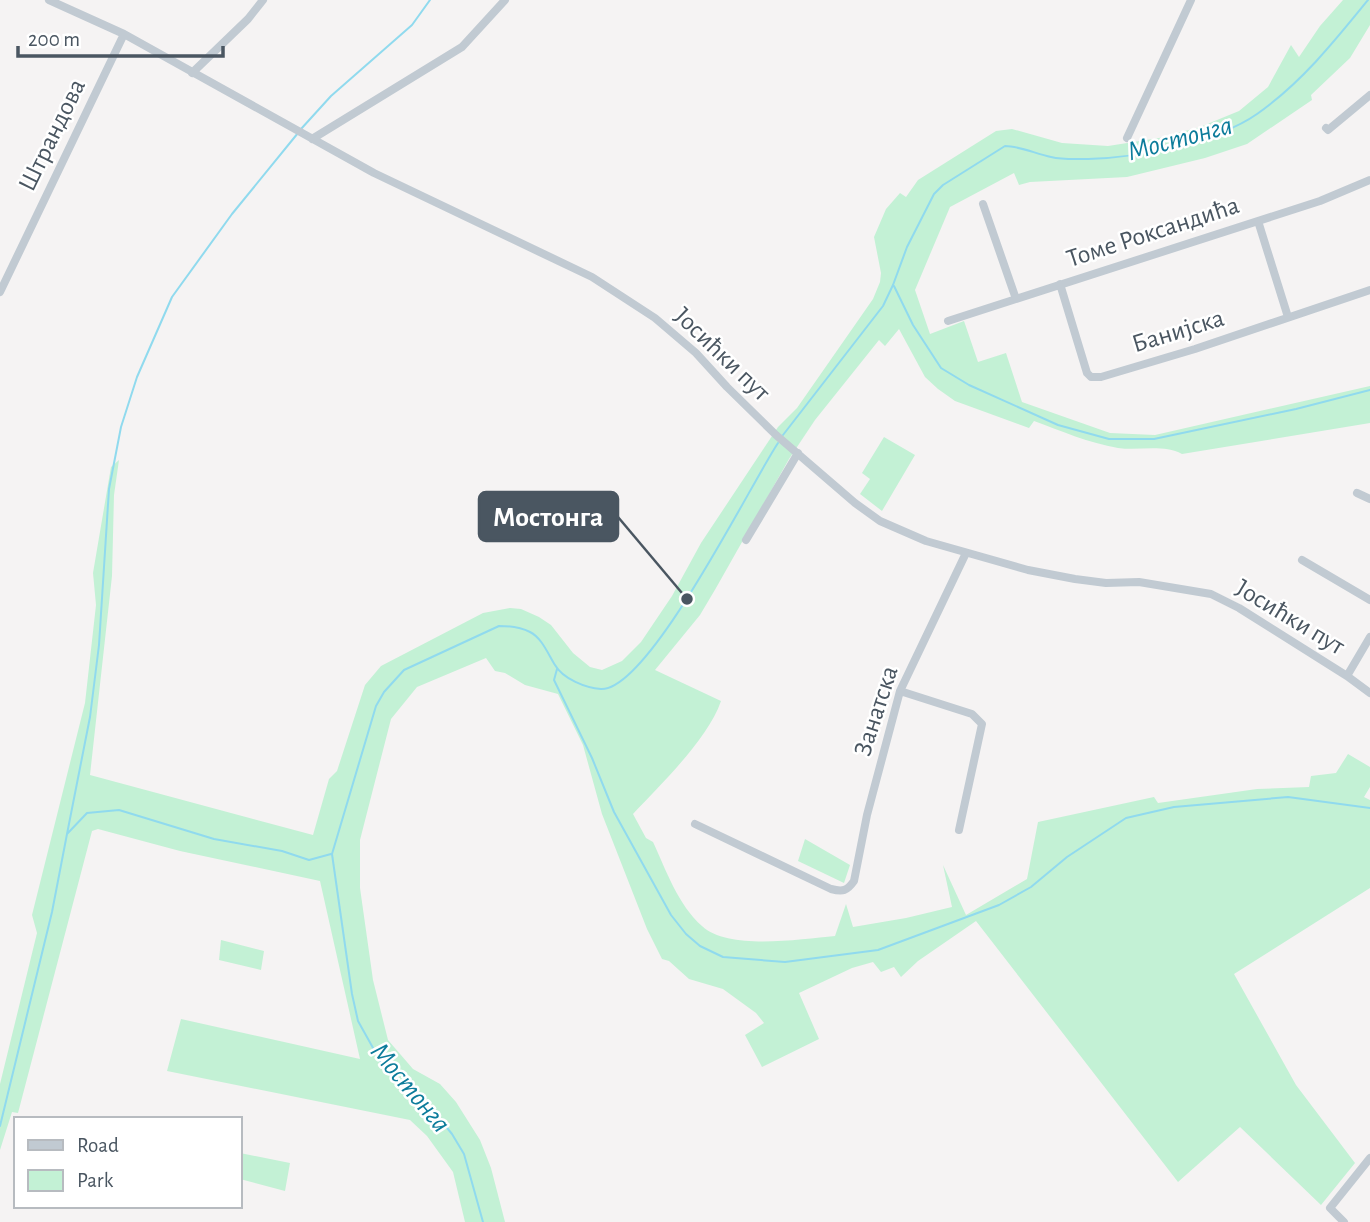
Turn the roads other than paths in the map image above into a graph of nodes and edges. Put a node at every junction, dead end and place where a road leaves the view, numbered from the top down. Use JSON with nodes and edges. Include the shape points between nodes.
{"nodes":[{"id":1,"x":49,"y":0,"type":"edge"},
{"id":2,"x":263,"y":0,"type":"edge"},
{"id":3,"x":505,"y":0,"type":"edge"},
{"id":4,"x":1191,"y":0,"type":"edge"},
{"id":5,"x":124,"y":34,"type":"junction"},
{"id":6,"x":192,"y":73,"type":"junction"},
{"id":7,"x":1370,"y":95,"type":"edge"},
{"id":8,"x":1325,"y":128,"type":"dead end"},
{"id":9,"x":309,"y":137,"type":"junction"},
{"id":10,"x":1127,"y":138,"type":"dead end"},
{"id":11,"x":1370,"y":180,"type":"edge"},
{"id":12,"x":983,"y":204,"type":"dead end"},
{"id":13,"x":1258,"y":221,"type":"junction"},
{"id":14,"x":1060,"y":284,"type":"junction"},
{"id":15,"x":1370,"y":290,"type":"edge"},
{"id":16,"x":0,"y":292,"type":"edge"},
{"id":17,"x":1016,"y":299,"type":"junction"},
{"id":18,"x":1288,"y":317,"type":"junction"},
{"id":19,"x":948,"y":321,"type":"dead end"},
{"id":20,"x":795,"y":451,"type":"junction"},
{"id":21,"x":1357,"y":493,"type":"dead end"},
{"id":22,"x":1370,"y":499,"type":"edge"},
{"id":23,"x":746,"y":540,"type":"dead end"},
{"id":24,"x":966,"y":553,"type":"junction"},
{"id":25,"x":1302,"y":560,"type":"dead end"},
{"id":26,"x":1370,"y":600,"type":"edge"},
{"id":27,"x":1370,"y":638,"type":"edge"},
{"id":28,"x":1346,"y":676,"type":"junction"},
{"id":29,"x":900,"y":691,"type":"junction"},
{"id":30,"x":1370,"y":694,"type":"edge"},
{"id":31,"x":695,"y":824,"type":"dead end"},
{"id":32,"x":959,"y":830,"type":"dead end"},
{"id":33,"x":1370,"y":1158,"type":"edge"},
{"id":34,"x":1344,"y":1222,"type":"edge"}],
"edges":[{"from":1,"to":5,"type":"street","name":"Јосићки пут"},
{"from":2,"to":6,"type":"street"},
{"from":3,"to":9,"type":"street","via":[[462,47]]},
{"from":4,"to":10,"type":"street"},
{"from":5,"to":6,"type":"street","name":"Јосићки пут"},
{"from":5,"to":16,"type":"street","name":"Штрандова"},
{"from":6,"to":9,"type":"street","name":"Јосићки пут"},
{"from":7,"to":8,"type":"street","via":[[1337,124]]},
{"from":9,"to":20,"type":"street","name":"Јосићки пут","via":[[592,277],[625,298],[696,352]]},
{"from":11,"to":13,"type":"street","name":"Томе Роксандића"},
{"from":12,"to":17,"type":"street"},
{"from":13,"to":14,"type":"street","name":"Томе Роксандића"},
{"from":13,"to":18,"type":"street"},
{"from":14,"to":17,"type":"street","name":"Томе Роксандића"},
{"from":14,"to":18,"type":"street","name":"Банијска","via":[[1091,377],[1195,349]]},
{"from":15,"to":18,"type":"street","name":"Банијска"},
{"from":17,"to":19,"type":"street","name":"Томе Роксандића"},
{"from":20,"to":23,"type":"street"},
{"from":20,"to":24,"type":"street","name":"Јосићки пут","via":[[880,521]]},
{"from":21,"to":22,"type":"street"},
{"from":24,"to":28,"type":"street","name":"Јосићки пут","via":[[1068,578],[1139,582],[1211,594]]},
{"from":24,"to":29,"type":"street","name":"Занатска"},
{"from":25,"to":26,"type":"street"},
{"from":27,"to":28,"type":"street"},
{"from":28,"to":30,"type":"street","name":"Јосићки пут"},
{"from":29,"to":31,"type":"street","name":"Занатска","via":[[854,881],[848,889],[831,889]]},
{"from":29,"to":32,"type":"street","via":[[972,715],[982,724]]},
{"from":33,"to":34,"type":"street","via":[[1330,1208]]}]}
